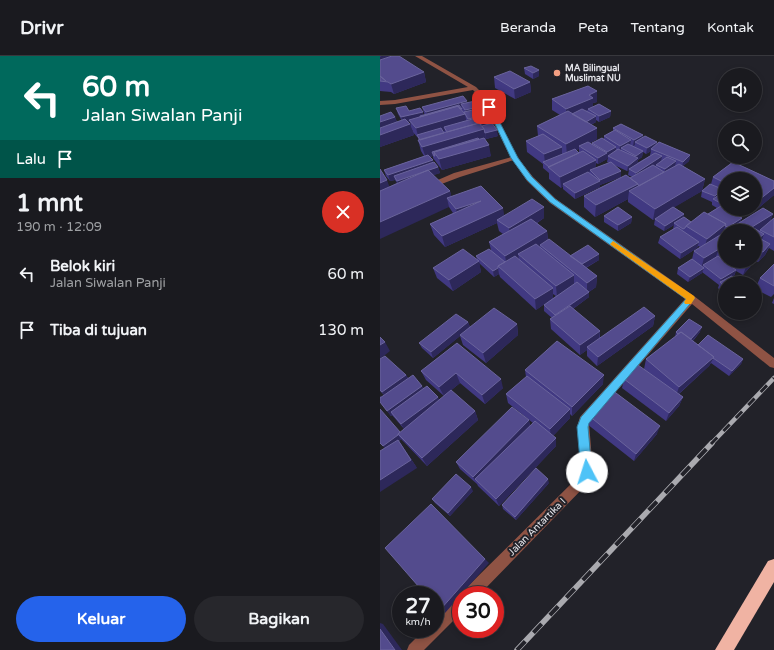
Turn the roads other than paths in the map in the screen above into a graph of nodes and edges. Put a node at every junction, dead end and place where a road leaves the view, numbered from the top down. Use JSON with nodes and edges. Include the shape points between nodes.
{"nodes":[{"id":1,"x":418,"y":56,"type":"edge"},
{"id":2,"x":474,"y":88,"type":"junction"},
{"id":3,"x":380,"y":103,"type":"edge"},
{"id":4,"x":514,"y":158,"type":"junction"},
{"id":5,"x":422,"y":188,"type":"edge"},
{"id":6,"x":691,"y":298,"type":"junction"},
{"id":7,"x":774,"y":364,"type":"edge"},
{"id":8,"x":774,"y":567,"type":"edge"},
{"id":9,"x":478,"y":586,"type":"edge"},
{"id":10,"x":452,"y":612,"type":"edge"},
{"id":11,"x":414,"y":650,"type":"edge"},
{"id":12,"x":724,"y":650,"type":"edge"}],
"edges":[{"from":1,"to":2,"type":"street"},
{"from":2,"to":3,"type":"street"},
{"from":2,"to":4,"type":"street","via":[[486,100]]},
{"from":4,"to":5,"type":"street"},
{"from":4,"to":6,"type":"street","via":[[530,179],[552,200]]},
{"from":6,"to":7,"type":"street"},
{"from":6,"to":9,"type":"street","name":"Jalan Antartika I","via":[[584,421],[582,427],[587,472],[583,480]]},
{"from":8,"to":12,"type":"highway"},
{"from":10,"to":11,"type":"street"}]}
